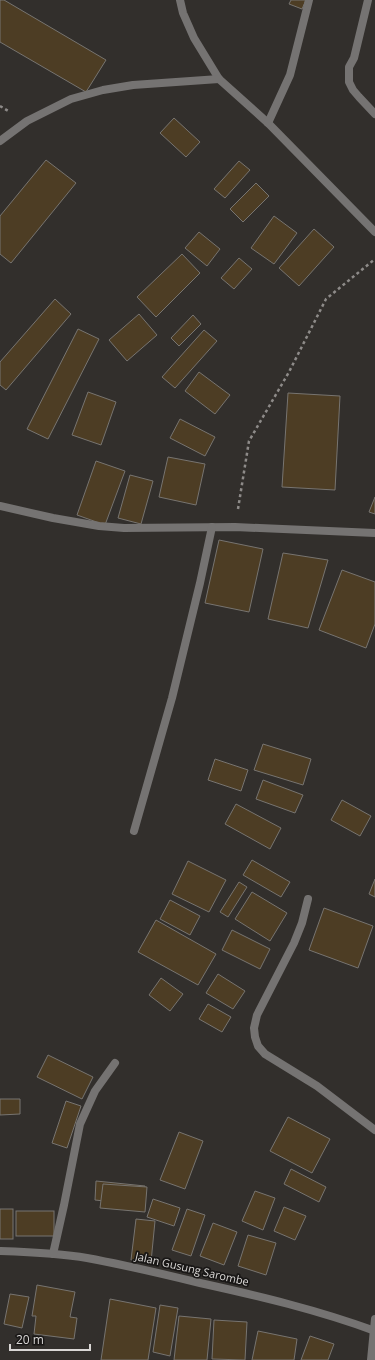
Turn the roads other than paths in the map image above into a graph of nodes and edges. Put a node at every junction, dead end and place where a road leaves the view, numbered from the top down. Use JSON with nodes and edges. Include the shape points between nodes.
{"nodes":[{"id":1,"x":180,"y":0,"type":"edge"},
{"id":2,"x":309,"y":0,"type":"edge"},
{"id":3,"x":368,"y":0,"type":"edge"},
{"id":4,"x":219,"y":78,"type":"junction"},
{"id":5,"x":375,"y":114,"type":"edge"},
{"id":6,"x":268,"y":123,"type":"junction"},
{"id":7,"x":0,"y":141,"type":"edge"},
{"id":8,"x":375,"y":218,"type":"edge"},
{"id":9,"x":372,"y":229,"type":"edge"},
{"id":10,"x":0,"y":506,"type":"edge"},
{"id":11,"x":212,"y":527,"type":"junction"},
{"id":12,"x":375,"y":533,"type":"edge"},
{"id":13,"x":134,"y":832,"type":"dead end"},
{"id":14,"x":308,"y":899,"type":"dead end"},
{"id":15,"x":115,"y":1063,"type":"dead end"},
{"id":16,"x":375,"y":1130,"type":"edge"},
{"id":17,"x":0,"y":1251,"type":"edge"},
{"id":18,"x":53,"y":1254,"type":"junction"},
{"id":19,"x":375,"y":1319,"type":"edge"},
{"id":20,"x":375,"y":1331,"type":"edge"},
{"id":21,"x":371,"y":1360,"type":"edge"}],
"edges":[{"from":1,"to":4,"type":"street","via":[[194,38]]},
{"from":2,"to":6,"type":"street","via":[[290,75]]},
{"from":3,"to":5,"type":"street","via":[[354,58],[349,67],[349,82],[359,98]]},
{"from":4,"to":6,"type":"street"},
{"from":4,"to":7,"type":"street","via":[[133,85],[71,99],[27,121]]},
{"from":6,"to":9,"type":"street"},
{"from":8,"to":9,"type":"street"},
{"from":10,"to":11,"type":"street","via":[[99,526]]},
{"from":11,"to":12,"type":"street"},
{"from":11,"to":13,"type":"street","via":[[172,698]]},
{"from":14,"to":16,"type":"street","via":[[294,943],[257,1015],[255,1037],[265,1054],[317,1086]]},
{"from":15,"to":18,"type":"street","via":[[95,1091],[80,1124]]},
{"from":17,"to":18,"type":"street","name":"Jalan Gusung Sarombe"},
{"from":18,"to":20,"type":"street","name":"Jalan Gusung Sarombe","via":[[94,1259],[262,1297]]},
{"from":19,"to":20,"type":"street"},
{"from":20,"to":21,"type":"street"}]}
